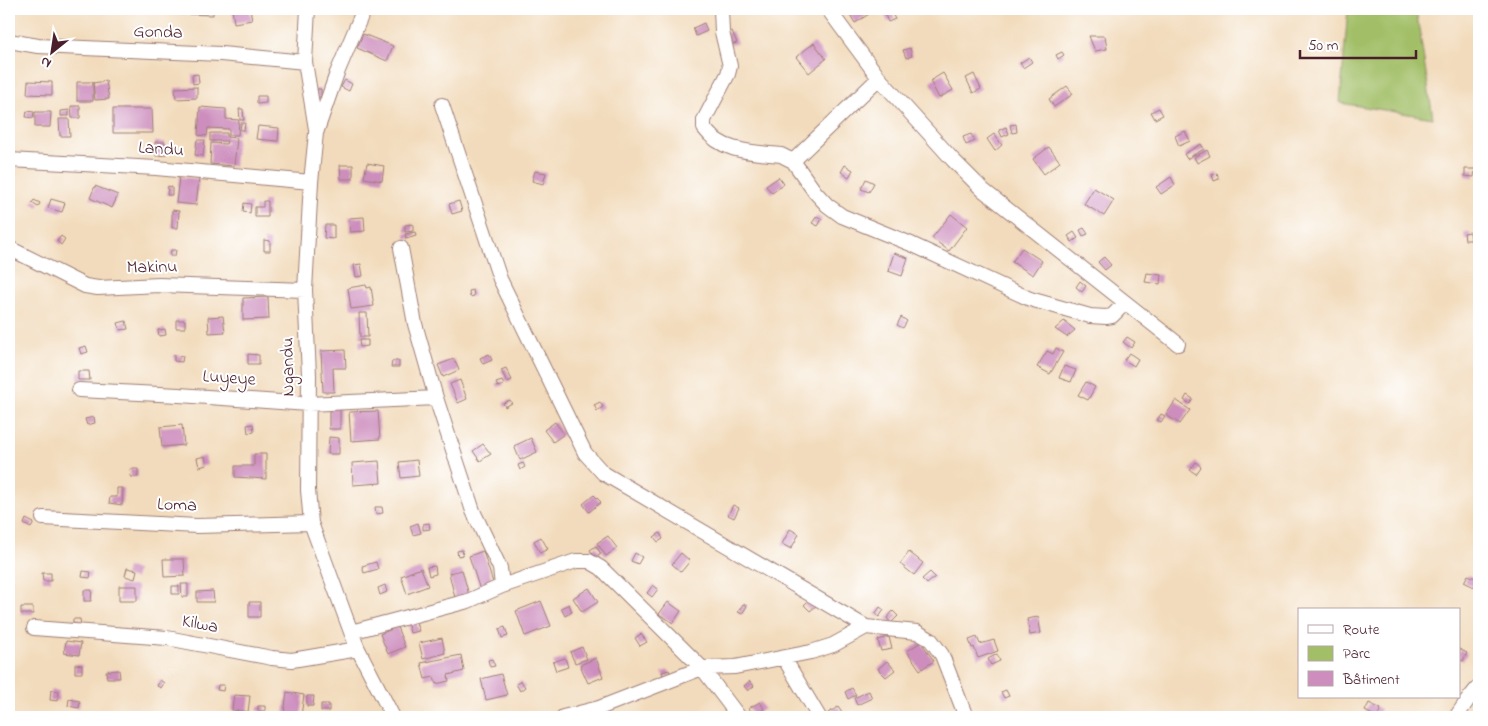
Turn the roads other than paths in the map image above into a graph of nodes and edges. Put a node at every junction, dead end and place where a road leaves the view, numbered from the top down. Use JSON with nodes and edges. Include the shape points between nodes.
{"nodes":[{"id":1,"x":308,"y":9,"type":"edge"},
{"id":2,"x":364,"y":9,"type":"edge"},
{"id":3,"x":721,"y":9,"type":"edge"},
{"id":4,"x":828,"y":9,"type":"edge"},
{"id":5,"x":9,"y":41,"type":"edge"},
{"id":6,"x":305,"y":62,"type":"junction"},
{"id":7,"x":879,"y":78,"type":"junction"},
{"id":8,"x":442,"y":105,"type":"dead end"},
{"id":9,"x":316,"y":133,"type":"junction"},
{"id":10,"x":9,"y":160,"type":"edge"},
{"id":11,"x":793,"y":161,"type":"junction"},
{"id":12,"x":311,"y":182,"type":"junction"},
{"id":13,"x":9,"y":248,"type":"edge"},
{"id":14,"x":401,"y":248,"type":"dead end"},
{"id":15,"x":305,"y":290,"type":"junction"},
{"id":16,"x":1125,"y":303,"type":"junction"},
{"id":17,"x":1178,"y":344,"type":"dead end"},
{"id":18,"x":80,"y":390,"type":"dead end"},
{"id":19,"x":436,"y":398,"type":"junction"},
{"id":20,"x":308,"y":404,"type":"junction"},
{"id":21,"x":43,"y":518,"type":"dead end"},
{"id":22,"x":311,"y":523,"type":"junction"},
{"id":23,"x":502,"y":586,"type":"junction"},
{"id":24,"x":866,"y":627,"type":"junction"},
{"id":25,"x":34,"y":628,"type":"dead end"},
{"id":26,"x":351,"y":632,"type":"junction"},
{"id":27,"x":358,"y":649,"type":"junction"},
{"id":28,"x":784,"y":658,"type":"junction"},
{"id":29,"x":702,"y":668,"type":"junction"},
{"id":30,"x":1479,"y":686,"type":"edge"},
{"id":31,"x":601,"y":713,"type":"edge"},
{"id":32,"x":393,"y":717,"type":"edge"},
{"id":33,"x":563,"y":717,"type":"edge"},
{"id":34,"x":739,"y":717,"type":"edge"},
{"id":35,"x":819,"y":717,"type":"edge"},
{"id":36,"x":966,"y":717,"type":"edge"},
{"id":37,"x":1456,"y":717,"type":"edge"}],
"edges":[{"from":1,"to":6,"type":"street"},
{"from":2,"to":9,"type":"street","name":"Ngandu"},
{"from":3,"to":11,"type":"street","via":[[722,32],[730,66],[704,120],[704,128],[728,148],[781,155]]},
{"from":4,"to":7,"type":"street"},
{"from":5,"to":6,"type":"street","name":"Gonda","via":[[38,46],[221,54]]},
{"from":6,"to":9,"type":"street"},
{"from":7,"to":11,"type":"street"},
{"from":7,"to":16,"type":"street","via":[[983,190]]},
{"from":8,"to":24,"type":"street","via":[[500,279],[585,453],[593,463],[604,473]]},
{"from":9,"to":12,"type":"street","name":"Ngandu"},
{"from":10,"to":12,"type":"street","name":"Landu","via":[[156,168]]},
{"from":11,"to":16,"type":"street","via":[[815,192],[842,216],[1030,299],[1090,316],[1106,317],[1112,316]]},
{"from":12,"to":15,"type":"street","name":"Ngandu"},
{"from":13,"to":15,"type":"street","name":"Makinu","via":[[85,286],[98,288],[160,285]]},
{"from":14,"to":19,"type":"street","via":[[415,324]]},
{"from":15,"to":20,"type":"street","name":"Ngandu","via":[[310,375]]},
{"from":16,"to":17,"type":"street"},
{"from":18,"to":20,"type":"street","name":"Luyeye"},
{"from":19,"to":20,"type":"street","name":"Luyeye"},
{"from":19,"to":23,"type":"street","via":[[473,511],[500,568]]},
{"from":20,"to":22,"type":"street","name":"Ngandu"},
{"from":21,"to":22,"type":"street","name":"Loma","via":[[197,526]]},
{"from":22,"to":26,"type":"street","name":"Ngandu"},
{"from":23,"to":26,"type":"street","via":[[468,601]]},
{"from":23,"to":29,"type":"street","via":[[576,561],[590,561],[601,568]]},
{"from":24,"to":28,"type":"street","via":[[833,645]]},
{"from":24,"to":36,"type":"street","via":[[917,632],[931,640],[942,655]]},
{"from":25,"to":27,"type":"street","name":"Kilwa","via":[[167,638],[292,660]]},
{"from":26,"to":27,"type":"street","name":"Ngandu"},
{"from":27,"to":32,"type":"street","name":"Ngandu"},
{"from":28,"to":29,"type":"street","via":[[735,667]]},
{"from":28,"to":35,"type":"street"},
{"from":29,"to":31,"type":"street"},
{"from":29,"to":34,"type":"street"},
{"from":30,"to":37,"type":"street"},
{"from":31,"to":33,"type":"street"}]}
